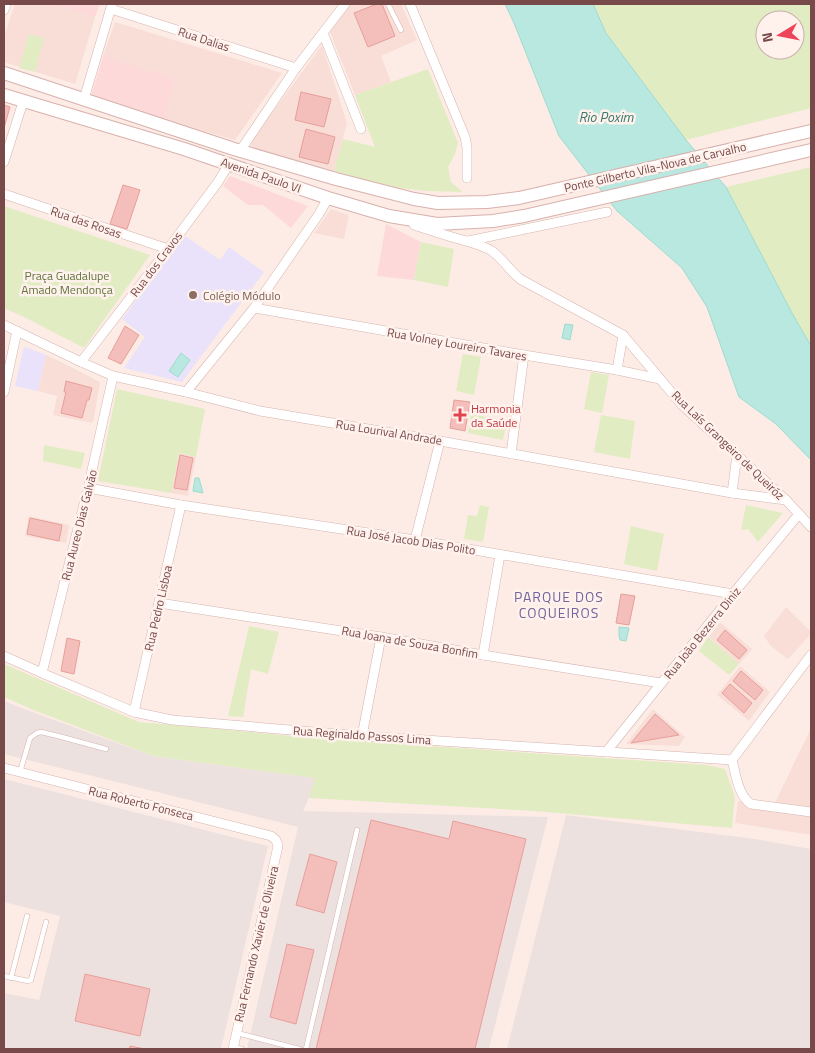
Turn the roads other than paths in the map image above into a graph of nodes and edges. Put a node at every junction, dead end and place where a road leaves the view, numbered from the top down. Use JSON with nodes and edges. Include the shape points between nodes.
{"nodes":[{"id":1,"x":6,"y":4,"type":"edge"},
{"id":2,"x":345,"y":4,"type":"edge"},
{"id":3,"x":388,"y":4,"type":"edge"},
{"id":4,"x":410,"y":4,"type":"edge"},
{"id":5,"x":111,"y":7,"type":"edge"},
{"id":6,"x":4,"y":10,"type":"edge"},
{"id":7,"x":401,"y":30,"type":"dead end"},
{"id":8,"x":323,"y":33,"type":"junction"},
{"id":9,"x":296,"y":68,"type":"junction"},
{"id":10,"x":4,"y":73,"type":"edge"},
{"id":11,"x":4,"y":95,"type":"edge"},
{"id":12,"x":84,"y":99,"type":"junction"},
{"id":13,"x":24,"y":102,"type":"junction"},
{"id":14,"x":361,"y":129,"type":"dead end"},
{"id":15,"x":811,"y":131,"type":"edge"},
{"id":16,"x":811,"y":150,"type":"edge"},
{"id":17,"x":240,"y":151,"type":"junction"},
{"id":18,"x":4,"y":162,"type":"edge"},
{"id":19,"x":229,"y":164,"type":"junction"},
{"id":20,"x":467,"y":178,"type":"dead end"},
{"id":21,"x":4,"y":194,"type":"edge"},
{"id":22,"x":328,"y":198,"type":"junction"},
{"id":23,"x":519,"y":198,"type":"joint"},
{"id":24,"x":607,"y":212,"type":"dead end"},
{"id":25,"x":389,"y":216,"type":"junction"},
{"id":26,"x":524,"y":216,"type":"joint"},
{"id":27,"x":466,"y":241,"type":"junction"},
{"id":28,"x":168,"y":250,"type":"junction"},
{"id":29,"x":254,"y":308,"type":"junction"},
{"id":30,"x":4,"y":325,"type":"edge"},
{"id":31,"x":17,"y":331,"type":"junction"},
{"id":32,"x":623,"y":335,"type":"junction"},
{"id":33,"x":524,"y":355,"type":"junction"},
{"id":34,"x":81,"y":362,"type":"junction"},
{"id":35,"x":617,"y":370,"type":"junction"},
{"id":36,"x":113,"y":376,"type":"junction"},
{"id":37,"x":660,"y":379,"type":"junction"},
{"id":38,"x":4,"y":392,"type":"edge"},
{"id":39,"x":186,"y":392,"type":"junction"},
{"id":40,"x":440,"y":440,"type":"junction"},
{"id":41,"x":511,"y":454,"type":"junction"},
{"id":42,"x":737,"y":456,"type":"junction"},
{"id":43,"x":88,"y":488,"type":"junction"},
{"id":44,"x":732,"y":493,"type":"junction"},
{"id":45,"x":786,"y":500,"type":"junction"},
{"id":46,"x":181,"y":505,"type":"junction"},
{"id":47,"x":799,"y":514,"type":"junction"},
{"id":48,"x":811,"y":528,"type":"edge"},
{"id":49,"x":415,"y":540,"type":"junction"},
{"id":50,"x":500,"y":555,"type":"junction"},
{"id":51,"x":733,"y":594,"type":"junction"},
{"id":52,"x":159,"y":603,"type":"junction"},
{"id":53,"x":381,"y":637,"type":"junction"},
{"id":54,"x":483,"y":655,"type":"junction"},
{"id":55,"x":811,"y":655,"type":"edge"},
{"id":56,"x":4,"y":656,"type":"edge"},
{"id":57,"x":42,"y":673,"type":"junction"},
{"id":58,"x":661,"y":683,"type":"junction"},
{"id":59,"x":134,"y":712,"type":"junction"},
{"id":60,"x":362,"y":736,"type":"junction"},
{"id":61,"x":106,"y":749,"type":"dead end"},
{"id":62,"x":606,"y":752,"type":"junction"},
{"id":63,"x":732,"y":760,"type":"junction"},
{"id":64,"x":4,"y":768,"type":"edge"},
{"id":65,"x":20,"y":772,"type":"junction"},
{"id":66,"x":811,"y":812,"type":"edge"},
{"id":67,"x":357,"y":830,"type":"dead end"},
{"id":68,"x":276,"y":840,"type":"joint"},
{"id":69,"x":26,"y":916,"type":"dead end"},
{"id":70,"x":46,"y":922,"type":"dead end"},
{"id":71,"x":4,"y":976,"type":"edge"},
{"id":72,"x":11,"y":978,"type":"junction"},
{"id":73,"x":237,"y":1033,"type":"junction"},
{"id":74,"x":236,"y":1049,"type":"edge"},
{"id":75,"x":299,"y":1049,"type":"edge"},
{"id":76,"x":306,"y":1049,"type":"edge"}],
"edges":[{"from":1,"to":6,"type":"street"},
{"from":2,"to":8,"type":"street"},
{"from":3,"to":7,"type":"lane"},
{"from":4,"to":20,"type":"street","via":[[465,138]]},
{"from":5,"to":9,"type":"street","name":"Rua Dalias"},
{"from":5,"to":12,"type":"street"},
{"from":8,"to":9,"type":"street"},
{"from":8,"to":14,"type":"street"},
{"from":9,"to":17,"type":"street"},
{"from":10,"to":12,"type":"main road","name":"Avenida Paulo VI"},
{"from":11,"to":13,"type":"main road","name":"Avenida Paulo VI"},
{"from":12,"to":17,"type":"main road","name":"Avenida Paulo VI"},
{"from":13,"to":18,"type":"street"},
{"from":13,"to":19,"type":"main road","name":"Avenida Paulo VI"},
{"from":15,"to":23,"type":"main road","name":"Ponte Gilberto Vila-Nova de Carvalho"},
{"from":16,"to":26,"type":"main road","name":"Ponte Gilberto Vila-Nova de Carvalho"},
{"from":17,"to":23,"type":"main road","name":"Avenida Paulo VI","via":[[414,199],[438,203]]},
{"from":19,"to":22,"type":"main road","name":"Avenida Paulo VI"},
{"from":19,"to":28,"type":"street","name":"Rua dos Cravos"},
{"from":21,"to":28,"type":"street","name":"Rua das Rosas"},
{"from":22,"to":25,"type":"main road","name":"Avenida Paulo VI"},
{"from":22,"to":29,"type":"street"},
{"from":24,"to":27,"type":"street"},
{"from":25,"to":26,"type":"main road","name":"Avenida Paulo VI","via":[[437,224]]},
{"from":25,"to":27,"type":"street","name":"Rua Laís Grangeiro de Queiróz"},
{"from":27,"to":32,"type":"street","name":"Rua Laís Grangeiro de Queiróz","via":[[490,250],[520,279]]},
{"from":28,"to":34,"type":"street","name":"Rua dos Cravos"},
{"from":29,"to":33,"type":"street","name":"Rua Volney Loureiro Tavares"},
{"from":29,"to":39,"type":"street"},
{"from":30,"to":31,"type":"street","name":"Rua Lourival Andrade"},
{"from":31,"to":34,"type":"street","name":"Rua Lourival Andrade"},
{"from":31,"to":38,"type":"street"},
{"from":32,"to":35,"type":"street"},
{"from":32,"to":37,"type":"street","name":"Rua Laís Grangeiro de Queiróz"},
{"from":33,"to":35,"type":"street","name":"Rua Volney Loureiro Tavares"},
{"from":33,"to":41,"type":"street"},
{"from":34,"to":36,"type":"street","name":"Rua Lourival Andrade"},
{"from":35,"to":37,"type":"street","name":"Rua Volney Loureiro Tavares"},
{"from":36,"to":39,"type":"street","name":"Rua Lourival Andrade"},
{"from":36,"to":43,"type":"street","name":"Rua Aureo Dias Galvão"},
{"from":37,"to":42,"type":"street","name":"Rua Laís Grangeiro de Queiróz","via":[[682,405]]},
{"from":39,"to":40,"type":"street","name":"Rua Lourival Andrade","via":[[260,411]]},
{"from":40,"to":41,"type":"street","name":"Rua Lourival Andrade"},
{"from":40,"to":49,"type":"street"},
{"from":41,"to":44,"type":"street","name":"Rua Lourival Andrade"},
{"from":42,"to":44,"type":"street"},
{"from":42,"to":45,"type":"street","name":"Rua Laís Grangeiro de Queiróz"},
{"from":43,"to":46,"type":"street","name":"Rua José Jacob Dias Polito"},
{"from":43,"to":57,"type":"street","name":"Rua Aureo Dias Galvão"},
{"from":44,"to":45,"type":"street","name":"Rua Lourival Andrade"},
{"from":45,"to":47,"type":"street","name":"Rua Laís Grangeiro de Queiróz"},
{"from":46,"to":49,"type":"street","name":"Rua José Jacob Dias Polito"},
{"from":46,"to":52,"type":"street","name":"Rua Pedro Lisboa"},
{"from":47,"to":48,"type":"street","name":"Rua Laís Grangeiro de Queiróz"},
{"from":47,"to":51,"type":"street","name":"Rua João Bezerra Diniz"},
{"from":49,"to":50,"type":"street","name":"Rua José Jacob Dias Polito"},
{"from":50,"to":51,"type":"street","name":"Rua José Jacob Dias Polito"},
{"from":50,"to":54,"type":"street"},
{"from":51,"to":58,"type":"street","name":"Rua João Bezerra Diniz"},
{"from":52,"to":53,"type":"street","name":"Rua Joana de Souza Bonfim"},
{"from":52,"to":59,"type":"street","name":"Rua Pedro Lisboa"},
{"from":53,"to":54,"type":"street","name":"Rua Joana de Souza Bonfim"},
{"from":53,"to":60,"type":"street"},
{"from":54,"to":58,"type":"street","name":"Rua Joana de Souza Bonfim"},
{"from":55,"to":63,"type":"street"},
{"from":56,"to":57,"type":"street","name":"Rua Reginaldo Passos Lima"},
{"from":57,"to":59,"type":"street","name":"Rua Reginaldo Passos Lima"},
{"from":58,"to":62,"type":"street","name":"Rua João Bezerra Diniz"},
{"from":59,"to":60,"type":"street","name":"Rua Reginaldo Passos Lima","via":[[172,720]]},
{"from":60,"to":62,"type":"street","name":"Rua Reginaldo Passos Lima"},
{"from":61,"to":65,"type":"lane","via":[[37,732],[30,738]]},
{"from":62,"to":63,"type":"street","name":"Rua Reginaldo Passos Lima"},
{"from":63,"to":66,"type":"street","via":[[742,794],[751,804]]},
{"from":64,"to":65,"type":"street","name":"Rua Roberto Fonseca"},
{"from":65,"to":68,"type":"street","name":"Rua Roberto Fonseca","via":[[271,836]]},
{"from":67,"to":76,"type":"lane"},
{"from":68,"to":73,"type":"street","name":"Rua Fernando Xavier de Oliveira","via":[[278,846]]},
{"from":69,"to":72,"type":"lane"},
{"from":70,"to":72,"type":"lane","via":[[31,980]]},
{"from":71,"to":72,"type":"lane"},
{"from":73,"to":74,"type":"street","name":"Rua Fernando Xavier de Oliveira"},
{"from":73,"to":75,"type":"lane"}]}
